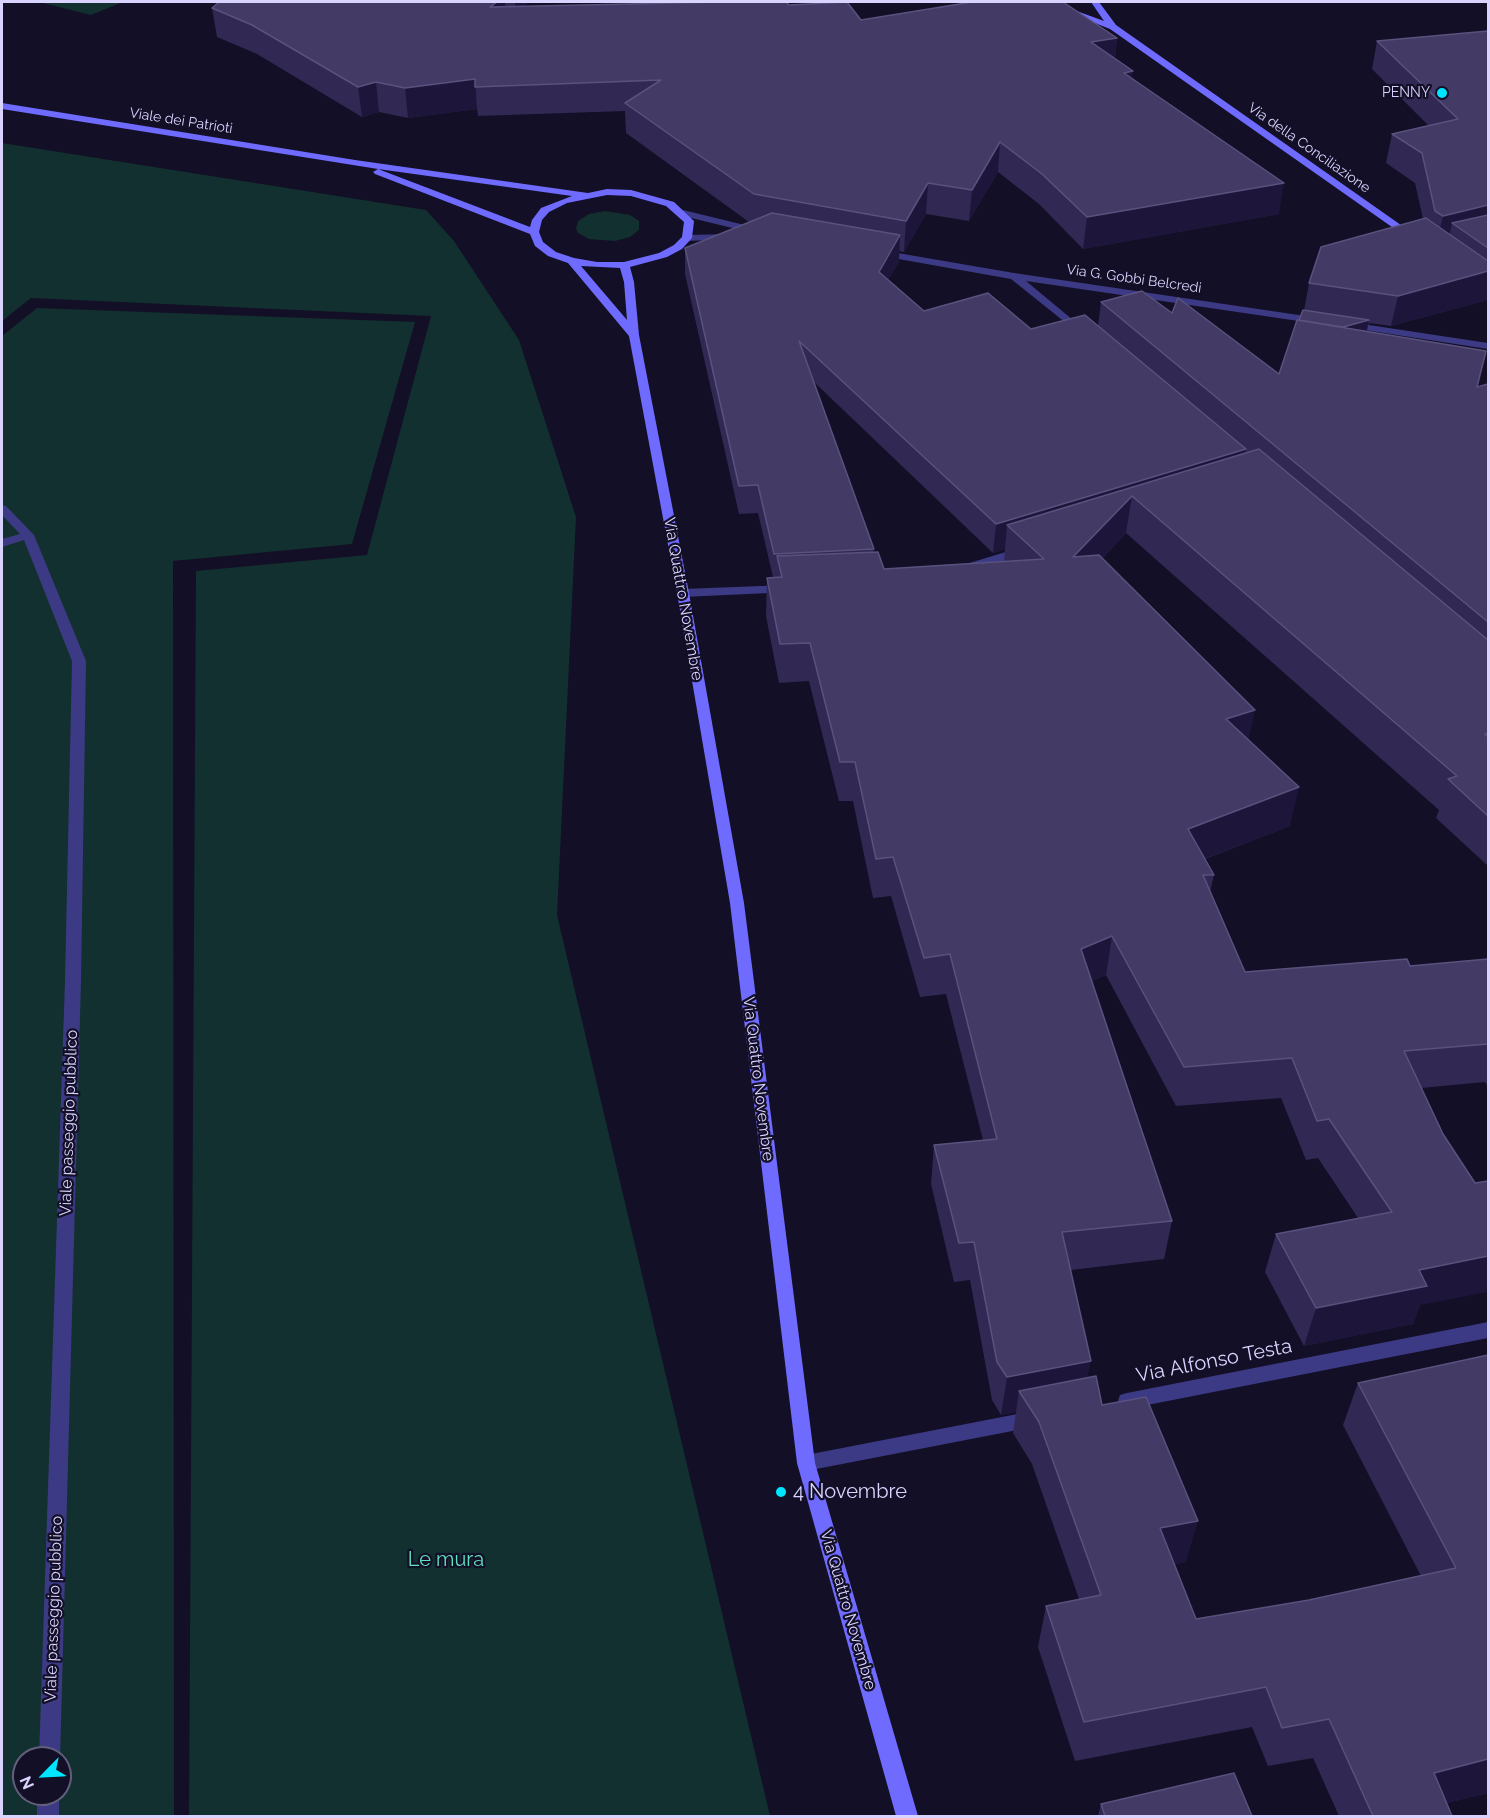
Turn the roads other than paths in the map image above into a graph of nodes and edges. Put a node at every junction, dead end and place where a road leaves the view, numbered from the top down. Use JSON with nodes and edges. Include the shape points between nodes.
{"nodes":[{"id":1,"x":833,"y":2,"type":"edge"},
{"id":2,"x":1046,"y":2,"type":"edge"},
{"id":3,"x":1095,"y":2,"type":"edge"},
{"id":4,"x":796,"y":8,"type":"edge"},
{"id":5,"x":1113,"y":27,"type":"junction"},
{"id":6,"x":2,"y":106,"type":"edge"},
{"id":7,"x":356,"y":164,"type":"junction"},
{"id":8,"x":584,"y":195,"type":"junction"},
{"id":9,"x":683,"y":213,"type":"junction"},
{"id":10,"x":534,"y":232,"type":"junction"},
{"id":11,"x":687,"y":238,"type":"junction"},
{"id":12,"x":1422,"y":244,"type":"edge"},
{"id":13,"x":867,"y":251,"type":"edge"},
{"id":14,"x":572,"y":261,"type":"junction"},
{"id":15,"x":624,"y":265,"type":"junction"},
{"id":16,"x":1014,"y":276,"type":"junction"},
{"id":17,"x":634,"y":335,"type":"junction"},
{"id":18,"x":1094,"y":344,"type":"edge"},
{"id":19,"x":1488,"y":346,"type":"edge"},
{"id":20,"x":2,"y":509,"type":"edge"},
{"id":21,"x":28,"y":535,"type":"junction"},
{"id":22,"x":2,"y":543,"type":"edge"},
{"id":23,"x":1032,"y":548,"type":"edge"},
{"id":24,"x":953,"y":572,"type":"edge"},
{"id":25,"x":804,"y":588,"type":"edge"},
{"id":26,"x":683,"y":593,"type":"junction"},
{"id":27,"x":1488,"y":1330,"type":"edge"},
{"id":28,"x":1114,"y":1403,"type":"edge"},
{"id":29,"x":1055,"y":1415,"type":"edge"},
{"id":30,"x":806,"y":1464,"type":"junction"},
{"id":31,"x":50,"y":1746,"type":"edge"},
{"id":32,"x":907,"y":1816,"type":"edge"}],
"edges":[{"from":1,"to":4,"type":"street"},
{"from":2,"to":5,"type":"main road"},
{"from":3,"to":5,"type":"main road"},
{"from":5,"to":12,"type":"main road","name":"Via della Conciliazione"},
{"from":6,"to":7,"type":"main road","name":"Viale dei Patrioti"},
{"from":7,"to":8,"type":"main road","name":"Viale dei Patrioti"},
{"from":7,"to":10,"type":"main road","name":"Viale dei Patrioti"},
{"from":8,"to":9,"type":"main road","name":"Viale dei Patrioti","via":[[641,195],[670,204]]},
{"from":8,"to":10,"type":"main road","name":"Viale dei Patrioti","via":[[545,210]]},
{"from":9,"to":11,"type":"main road","via":[[689,220]]},
{"from":9,"to":11,"type":"street","via":[[766,235]]},
{"from":10,"to":14,"type":"main road","name":"Viale dei Patrioti","via":[[539,244],[552,254]]},
{"from":11,"to":15,"type":"main road","name":"Viale dei Patrioti","via":[[663,255]]},
{"from":13,"to":16,"type":"street","name":"Via G. Gobbi Belcredi"},
{"from":14,"to":15,"type":"main road","name":"Viale dei Patrioti"},
{"from":14,"to":17,"type":"main road","name":"Via Quattro Novembre"},
{"from":15,"to":17,"type":"main road","name":"Via Quattro Novembre"},
{"from":16,"to":18,"type":"street"},
{"from":16,"to":19,"type":"street","name":"Via G. Gobbi Belcredi"},
{"from":17,"to":26,"type":"main road","name":"Via Quattro Novembre"},
{"from":20,"to":21,"type":"street","name":"Viale passeggio pubblico"},
{"from":21,"to":22,"type":"street"},
{"from":21,"to":31,"type":"street","name":"Viale passeggio pubblico","via":[[79,661]]},
{"from":23,"to":24,"type":"street"},
{"from":25,"to":26,"type":"street"},
{"from":26,"to":30,"type":"main road","name":"Via Quattro Novembre","via":[[737,903]]},
{"from":27,"to":28,"type":"street","name":"Via Alfonso Testa"},
{"from":29,"to":30,"type":"street"},
{"from":30,"to":32,"type":"main road","name":"Via Quattro Novembre"}]}
